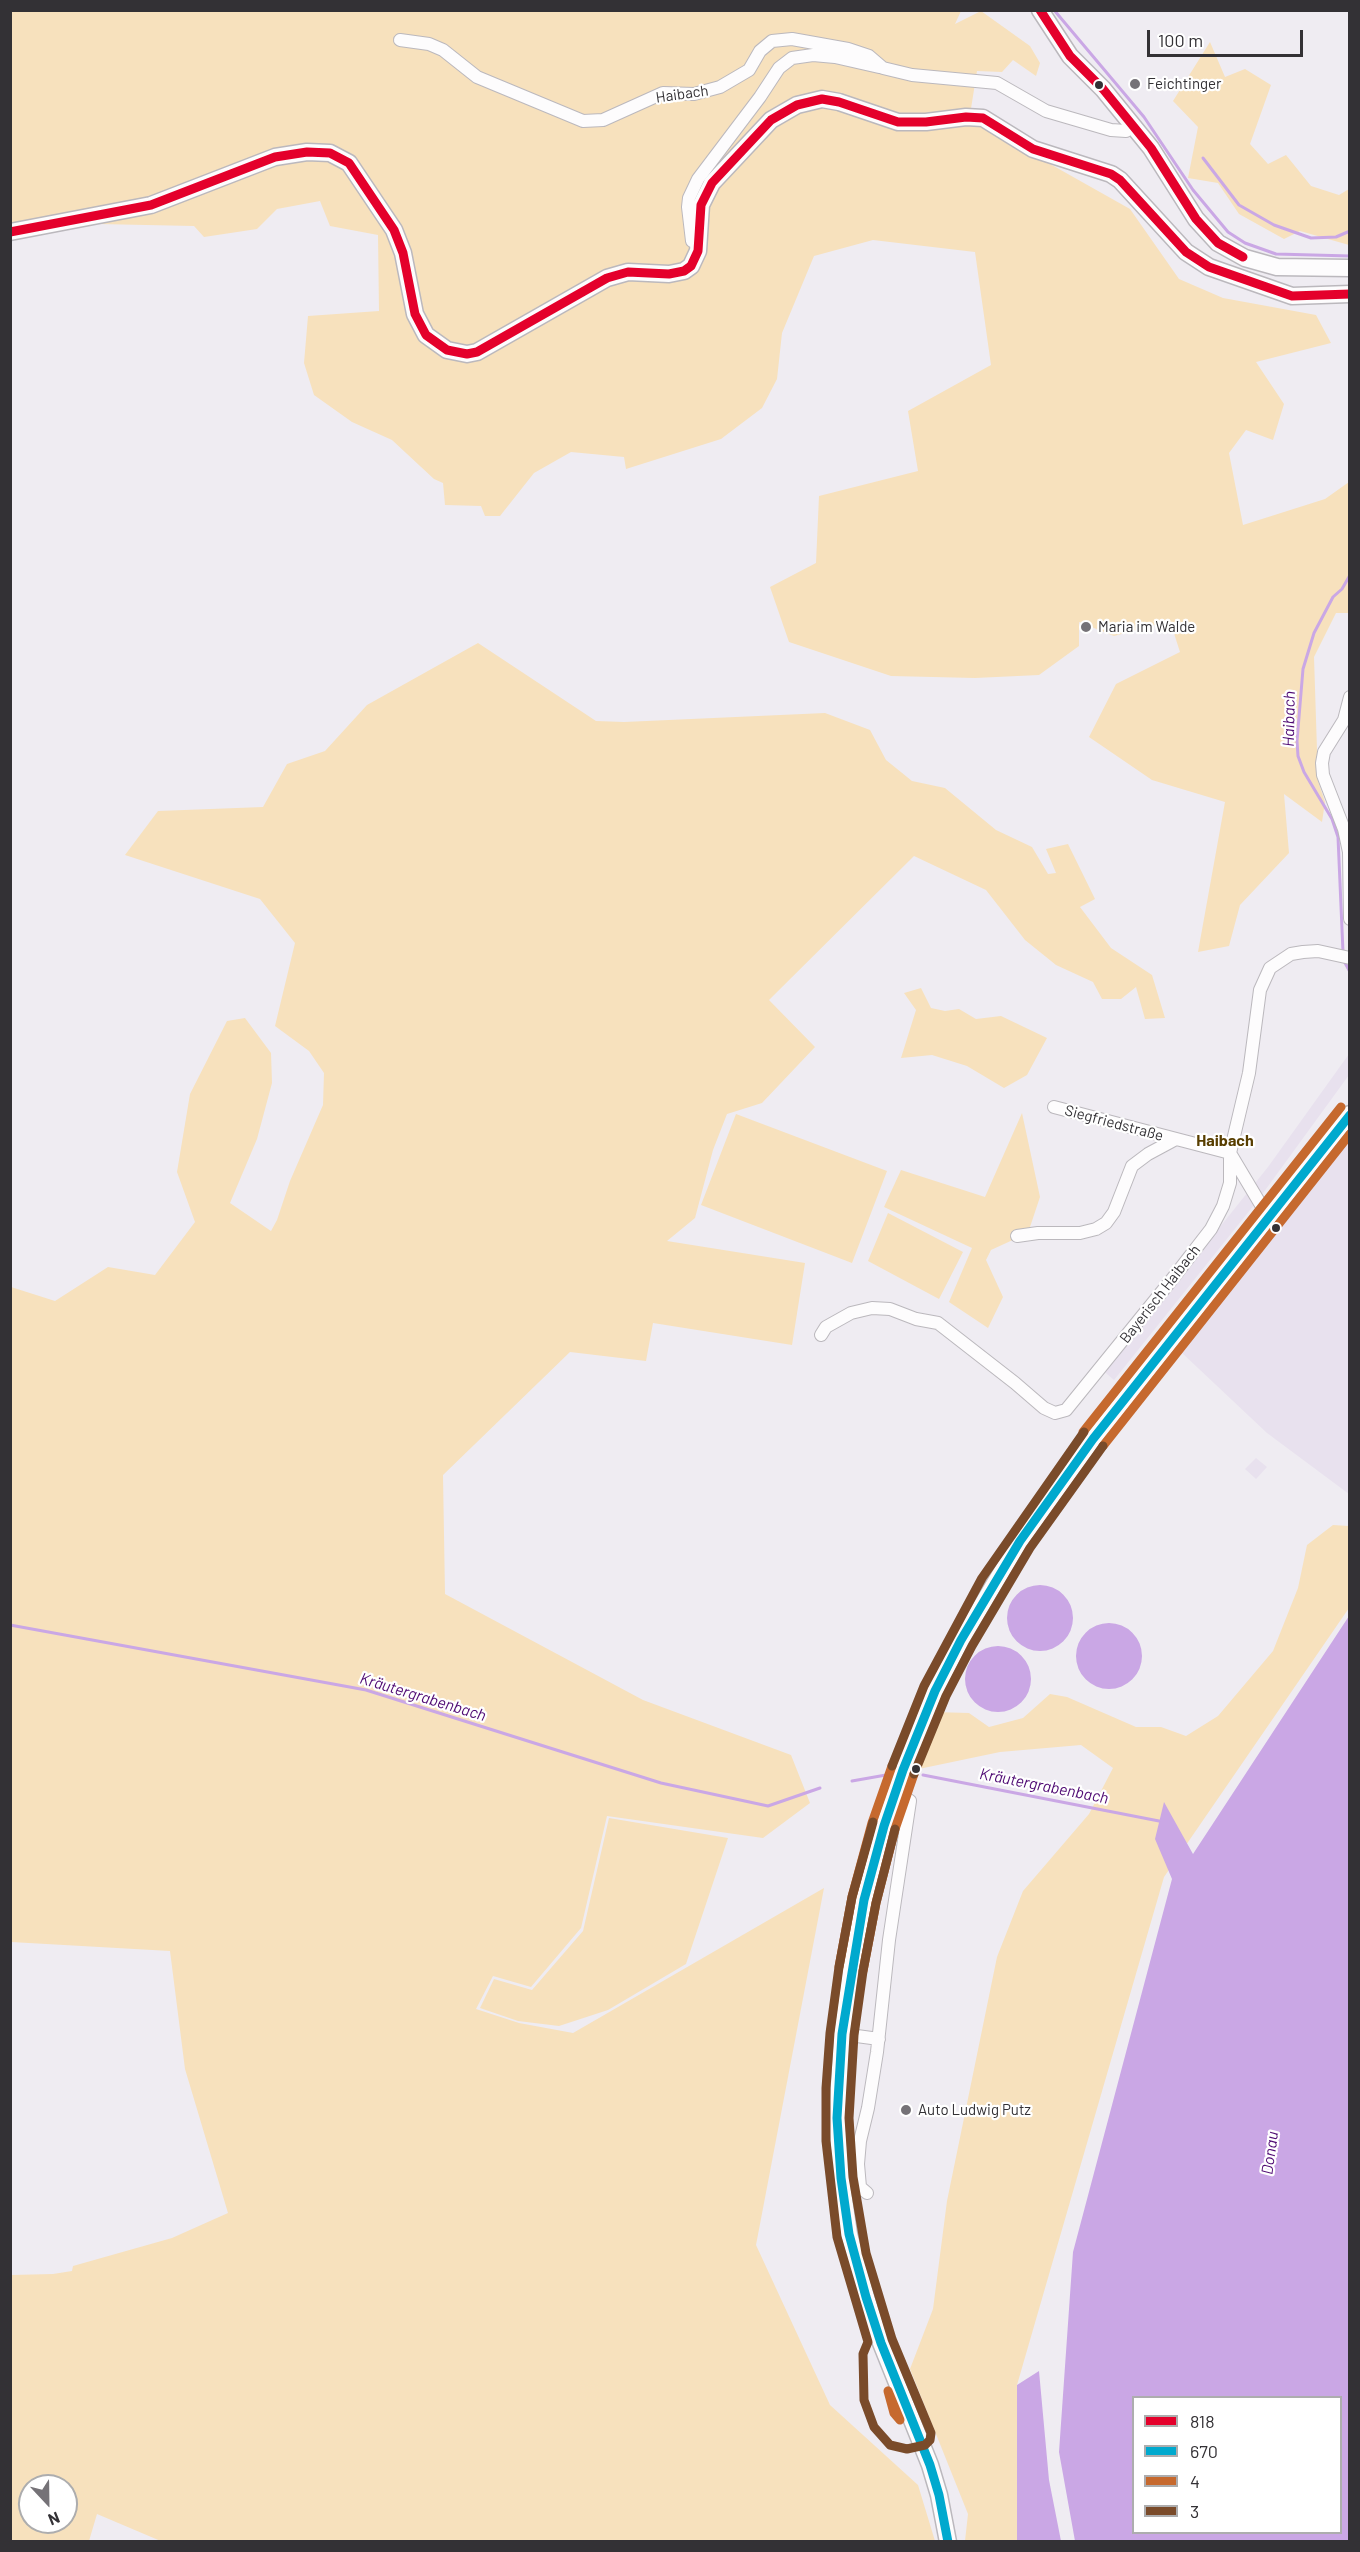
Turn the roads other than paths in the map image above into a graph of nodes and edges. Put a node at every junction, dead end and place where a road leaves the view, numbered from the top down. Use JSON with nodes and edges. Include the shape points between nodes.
{"nodes":[{"id":1,"x":1040,"y":10,"type":"edge"},
{"id":2,"x":400,"y":40,"type":"dead end"},
{"id":3,"x":883,"y":68,"type":"junction"},
{"id":4,"x":1133,"y":126,"type":"junction"},
{"id":5,"x":10,"y":232,"type":"edge"},
{"id":6,"x":699,"y":240,"type":"junction"},
{"id":7,"x":1350,"y":268,"type":"edge"},
{"id":8,"x":1350,"y":294,"type":"edge"},
{"id":9,"x":1350,"y":697,"type":"edge"},
{"id":10,"x":1350,"y":920,"type":"edge"},
{"id":11,"x":1349,"y":958,"type":"edge"},
{"id":12,"x":1054,"y":1107,"type":"dead end"},
{"id":13,"x":1350,"y":1114,"type":"edge"},
{"id":14,"x":1174,"y":1140,"type":"junction"},
{"id":15,"x":1230,"y":1153,"type":"junction"},
{"id":16,"x":1272,"y":1214,"type":"junction"},
{"id":17,"x":1017,"y":1236,"type":"dead end"},
{"id":18,"x":821,"y":1335,"type":"dead end"},
{"id":19,"x":896,"y":1791,"type":"junction"},
{"id":20,"x":842,"y":2034,"type":"junction"},
{"id":21,"x":879,"y":2039,"type":"junction"},
{"id":22,"x":838,"y":2140,"type":"junction"},
{"id":23,"x":860,"y":2141,"type":"junction"},
{"id":24,"x":867,"y":2193,"type":"dead end"},
{"id":25,"x":948,"y":2541,"type":"edge"}],
"edges":[{"from":1,"to":4,"type":"main road","via":[[1070,56]]},
{"from":2,"to":3,"type":"street","name":"Haibach","via":[[429,44],[477,77],[571,118],[594,122],[663,93],[694,94],[720,87],[748,70],[772,41],[782,39],[848,49],[869,56]]},
{"from":3,"to":4,"type":"street","name":"Haibach","via":[[928,78],[997,83],[1046,111],[1111,130]]},
{"from":3,"to":6,"type":"street","via":[[813,55],[792,58],[779,68],[705,167],[689,198],[692,241]]},
{"from":4,"to":7,"type":"main road","via":[[1196,219],[1229,251],[1277,267]]},
{"from":5,"to":6,"type":"main road","via":[[151,205],[275,157],[330,153],[349,163],[394,230],[404,253],[415,314],[426,335],[447,350],[467,354],[489,347],[585,289],[619,274],[684,271],[695,260]]},
{"from":6,"to":8,"type":"main road","via":[[701,206],[712,183],[771,120],[797,105],[822,99],[898,122],[983,118],[1033,149],[1111,174],[1186,252],[1209,267],[1292,296]]},
{"from":9,"to":10,"type":"street","via":[[1344,720],[1324,752],[1322,763],[1349,852]]},
{"from":11,"to":15,"type":"street","name":"Bayerisch Haibach","via":[[1318,951],[1291,954],[1270,968],[1260,990],[1249,1072]]},
{"from":12,"to":14,"type":"street","name":"Siegfriedstraße"},
{"from":13,"to":16,"type":"main road"},
{"from":14,"to":15,"type":"street","name":"Siegfriedstraße"},
{"from":14,"to":17,"type":"street","via":[[1132,1167],[1114,1212],[1096,1229]]},
{"from":15,"to":16,"type":"street","via":[[1261,1205]]},
{"from":15,"to":18,"type":"street","name":"Bayerisch Haibach","via":[[1230,1183],[1210,1229],[1066,1410],[1055,1413],[1044,1408],[938,1323],[890,1309],[872,1308],[851,1313],[826,1327]]},
{"from":16,"to":19,"type":"main road","via":[[1093,1440],[1020,1541],[935,1691]]},
{"from":19,"to":20,"type":"main road","via":[[864,1900]]},
{"from":19,"to":21,"type":"street","via":[[910,1801],[888,1940]]},
{"from":20,"to":21,"type":"street"},
{"from":20,"to":22,"type":"main road"},
{"from":21,"to":23,"type":"street"},
{"from":22,"to":23,"type":"street"},
{"from":22,"to":25,"type":"main road","via":[[854,2256],[881,2343],[939,2495]]},
{"from":23,"to":24,"type":"street","via":[[860,2187]]}]}
